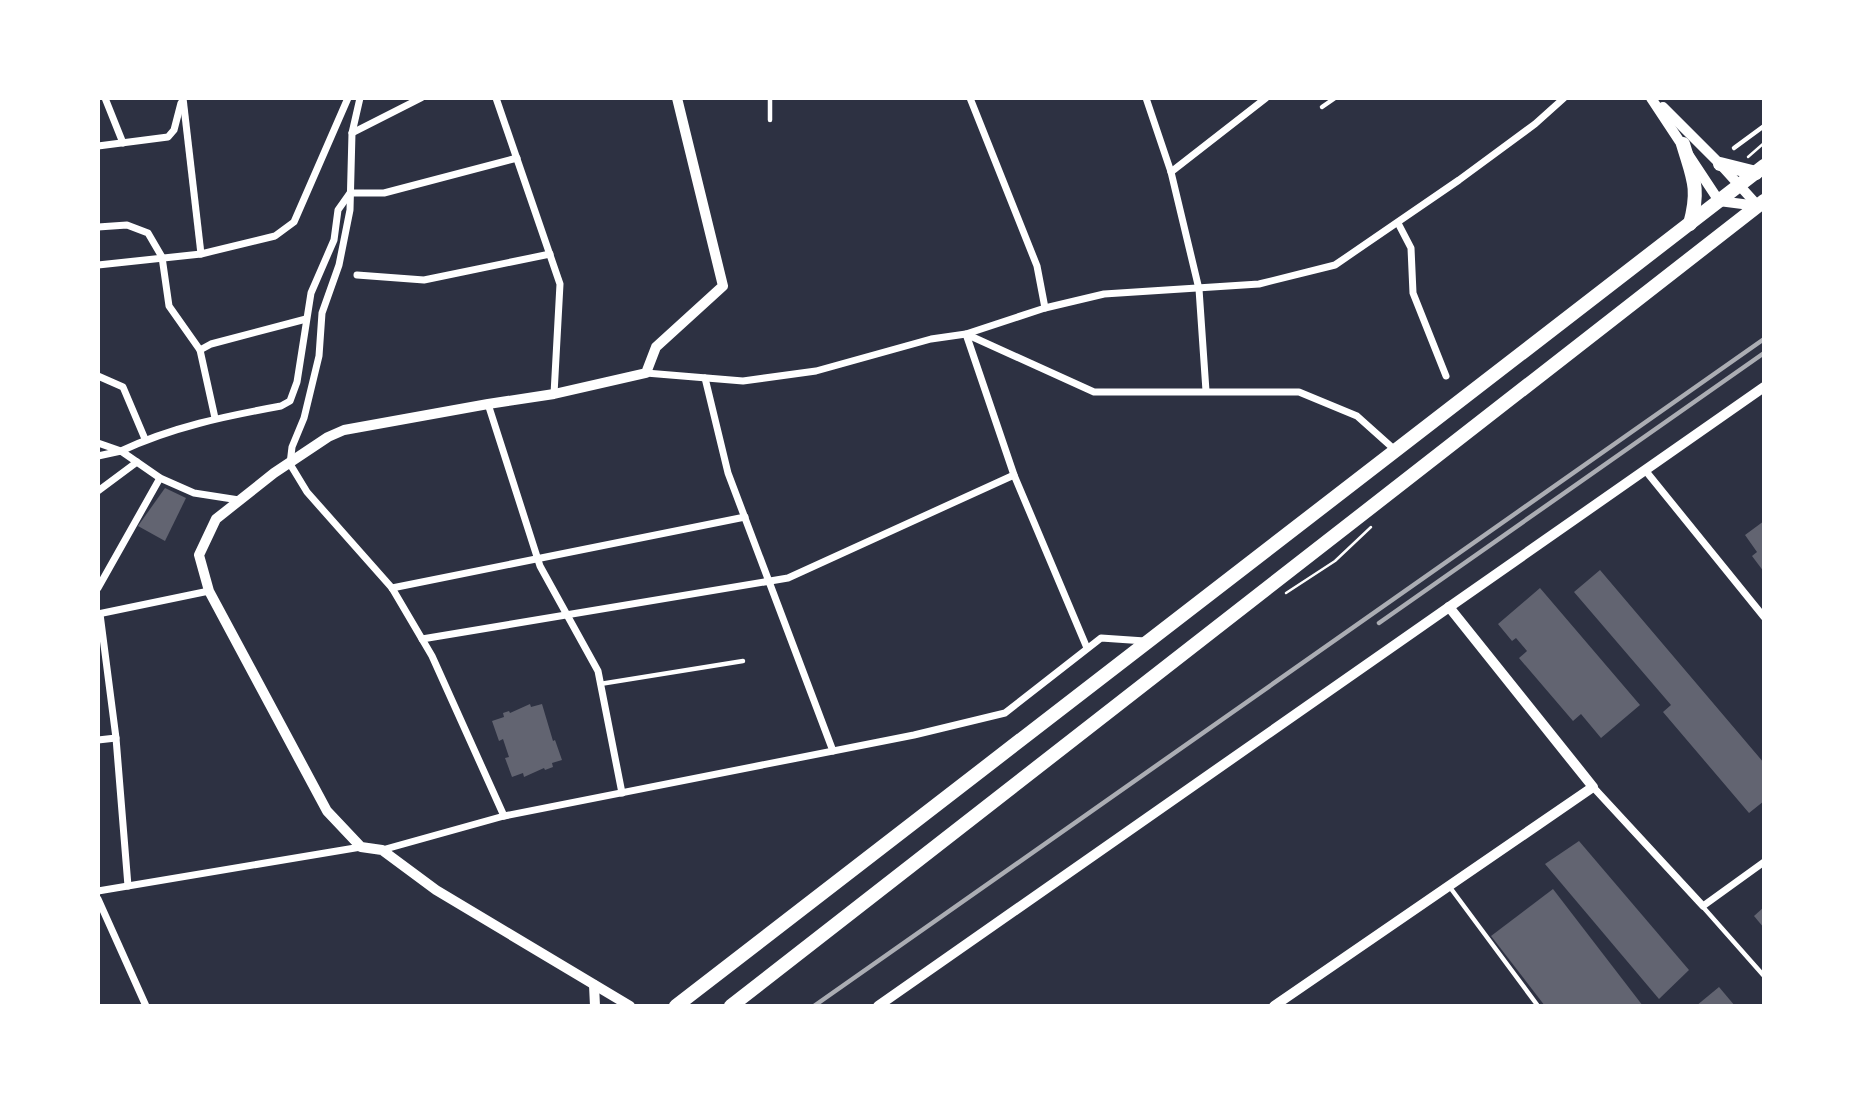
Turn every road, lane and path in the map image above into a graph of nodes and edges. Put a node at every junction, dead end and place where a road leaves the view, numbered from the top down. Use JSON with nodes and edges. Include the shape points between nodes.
{"nodes":[{"id":1,"x":105,"y":98,"type":"edge"},
{"id":2,"x":182,"y":98,"type":"edge"},
{"id":3,"x":348,"y":98,"type":"edge"},
{"id":4,"x":360,"y":98,"type":"edge"},
{"id":5,"x":421,"y":98,"type":"edge"},
{"id":6,"x":496,"y":98,"type":"edge"},
{"id":7,"x":677,"y":98,"type":"edge"},
{"id":8,"x":770,"y":98,"type":"edge"},
{"id":9,"x":970,"y":98,"type":"edge"},
{"id":10,"x":1146,"y":98,"type":"edge"},
{"id":11,"x":1266,"y":98,"type":"edge"},
{"id":12,"x":1335,"y":98,"type":"edge"},
{"id":13,"x":1564,"y":98,"type":"edge"},
{"id":14,"x":1652,"y":98,"type":"edge"},
{"id":15,"x":1322,"y":107,"type":"dead end"},
{"id":16,"x":769,"y":120,"type":"dead end"},
{"id":17,"x":1764,"y":126,"type":"edge"},
{"id":18,"x":352,"y":133,"type":"junction"},
{"id":19,"x":124,"y":143,"type":"junction"},
{"id":20,"x":1683,"y":144,"type":"junction"},
{"id":21,"x":98,"y":146,"type":"edge"},
{"id":22,"x":1734,"y":148,"type":"dead end"},
{"id":23,"x":517,"y":158,"type":"junction"},
{"id":24,"x":1720,"y":164,"type":"junction"},
{"id":25,"x":1760,"y":169,"type":"edge"},
{"id":26,"x":1171,"y":172,"type":"junction"},
{"id":27,"x":1739,"y":186,"type":"junction"},
{"id":28,"x":350,"y":193,"type":"junction"},
{"id":29,"x":1719,"y":201,"type":"junction"},
{"id":30,"x":1761,"y":204,"type":"edge"},
{"id":31,"x":1398,"y":223,"type":"junction"},
{"id":32,"x":1690,"y":224,"type":"junction"},
{"id":33,"x":98,"y":227,"type":"edge"},
{"id":34,"x":201,"y":254,"type":"junction"},
{"id":35,"x":550,"y":254,"type":"junction"},
{"id":36,"x":162,"y":257,"type":"junction"},
{"id":37,"x":98,"y":265,"type":"edge"},
{"id":38,"x":357,"y":275,"type":"dead end"},
{"id":39,"x":1199,"y":289,"type":"junction"},
{"id":40,"x":1045,"y":308,"type":"junction"},
{"id":41,"x":306,"y":319,"type":"junction"},
{"id":42,"x":966,"y":334,"type":"junction"},
{"id":43,"x":200,"y":350,"type":"junction"},
{"id":44,"x":646,"y":373,"type":"junction"},
{"id":45,"x":98,"y":376,"type":"edge"},
{"id":46,"x":1446,"y":376,"type":"dead end"},
{"id":47,"x":705,"y":378,"type":"junction"},
{"id":48,"x":1764,"y":387,"type":"edge"},
{"id":49,"x":1206,"y":391,"type":"junction"},
{"id":50,"x":554,"y":394,"type":"junction"},
{"id":51,"x":488,"y":404,"type":"junction"},
{"id":52,"x":215,"y":418,"type":"junction"},
{"id":53,"x":145,"y":439,"type":"junction"},
{"id":54,"x":98,"y":443,"type":"edge"},
{"id":55,"x":1395,"y":450,"type":"junction"},
{"id":56,"x":121,"y":451,"type":"junction"},
{"id":57,"x":98,"y":456,"type":"edge"},
{"id":58,"x":136,"y":462,"type":"junction"},
{"id":59,"x":290,"y":464,"type":"junction"},
{"id":60,"x":1645,"y":470,"type":"junction"},
{"id":61,"x":1014,"y":475,"type":"junction"},
{"id":62,"x":160,"y":478,"type":"junction"},
{"id":63,"x":98,"y":491,"type":"edge"},
{"id":64,"x":240,"y":500,"type":"junction"},
{"id":65,"x":745,"y":517,"type":"junction"},
{"id":66,"x":537,"y":559,"type":"junction"},
{"id":67,"x":768,"y":580,"type":"junction"},
{"id":68,"x":98,"y":588,"type":"edge"},
{"id":69,"x":392,"y":588,"type":"junction"},
{"id":70,"x":209,"y":592,"type":"junction"},
{"id":71,"x":1449,"y":607,"type":"junction"},
{"id":72,"x":99,"y":614,"type":"edge"},
{"id":73,"x":567,"y":615,"type":"junction"},
{"id":74,"x":1764,"y":617,"type":"edge"},
{"id":75,"x":422,"y":639,"type":"junction"},
{"id":76,"x":1146,"y":642,"type":"junction"},
{"id":77,"x":1087,"y":648,"type":"junction"},
{"id":78,"x":743,"y":661,"type":"dead end"},
{"id":79,"x":600,"y":684,"type":"junction"},
{"id":80,"x":116,"y":738,"type":"junction"},
{"id":81,"x":98,"y":740,"type":"edge"},
{"id":82,"x":833,"y":751,"type":"junction"},
{"id":83,"x":1593,"y":787,"type":"junction"},
{"id":84,"x":622,"y":793,"type":"junction"},
{"id":85,"x":505,"y":816,"type":"junction"},
{"id":86,"x":361,"y":847,"type":"junction"},
{"id":87,"x":382,"y":850,"type":"junction"},
{"id":88,"x":1764,"y":862,"type":"edge"},
{"id":89,"x":128,"y":886,"type":"junction"},
{"id":90,"x":1450,"y":886,"type":"junction"},
{"id":91,"x":98,"y":891,"type":"edge"},
{"id":92,"x":98,"y":899,"type":"edge"},
{"id":93,"x":1703,"y":906,"type":"junction"},
{"id":94,"x":1764,"y":976,"type":"edge"},
{"id":95,"x":594,"y":985,"type":"junction"},
{"id":96,"x":146,"y":1006,"type":"edge"},
{"id":97,"x":595,"y":1006,"type":"edge"},
{"id":98,"x":630,"y":1006,"type":"edge"},
{"id":99,"x":676,"y":1006,"type":"edge"},
{"id":100,"x":732,"y":1006,"type":"edge"},
{"id":101,"x":878,"y":1006,"type":"edge"},
{"id":102,"x":1274,"y":1006,"type":"edge"},
{"id":103,"x":1538,"y":1006,"type":"edge"}],
"edges":[{"from":1,"to":19,"type":"street"},
{"from":2,"to":19,"type":"street","via":[[168,137]]},
{"from":2,"to":34,"type":"street"},
{"from":3,"to":34,"type":"street","via":[[295,222],[275,236]]},
{"from":4,"to":18,"type":"street"},
{"from":5,"to":18,"type":"street"},
{"from":6,"to":23,"type":"street"},
{"from":7,"to":44,"type":"street","via":[[723,286],[656,347]]},
{"from":8,"to":16,"type":"lane"},
{"from":9,"to":40,"type":"street","via":[[1037,266]]},
{"from":10,"to":26,"type":"street"},
{"from":11,"to":26,"type":"street"},
{"from":12,"to":15,"type":"lane"},
{"from":13,"to":31,"type":"street"},
{"from":14,"to":20,"type":"street"},
{"from":14,"to":24,"type":"street"},
{"from":17,"to":22,"type":"lane"},
{"from":18,"to":28,"type":"street"},
{"from":19,"to":21,"type":"street"},
{"from":20,"to":29,"type":"street"},
{"from":20,"to":32,"type":"highway","via":[[1697,188]]},
{"from":23,"to":28,"type":"street","via":[[384,193]]},
{"from":23,"to":35,"type":"street"},
{"from":24,"to":25,"type":"highway"},
{"from":24,"to":27,"type":"street"},
{"from":25,"to":27,"type":"highway"},
{"from":26,"to":39,"type":"street"},
{"from":27,"to":29,"type":"highway"},
{"from":27,"to":30,"type":"street"},
{"from":28,"to":41,"type":"street","via":[[338,209],[334,240],[311,293]]},
{"from":28,"to":59,"type":"street","via":[[351,210],[339,265],[322,313],[319,356]]},
{"from":29,"to":30,"type":"street"},
{"from":29,"to":32,"type":"highway"},
{"from":30,"to":100,"type":"highway"},
{"from":31,"to":39,"type":"street","via":[[1335,265],[1259,284]]},
{"from":31,"to":46,"type":"street","via":[[1411,248],[1413,293]]},
{"from":32,"to":55,"type":"highway"},
{"from":33,"to":36,"type":"street","via":[[127,225],[148,233]]},
{"from":34,"to":36,"type":"street"},
{"from":35,"to":38,"type":"street","via":[[424,280]]},
{"from":35,"to":50,"type":"street","via":[[560,284]]},
{"from":36,"to":37,"type":"street"},
{"from":36,"to":43,"type":"street","via":[[169,306]]},
{"from":39,"to":40,"type":"street","via":[[1104,295]]},
{"from":39,"to":49,"type":"street"},
{"from":40,"to":42,"type":"street"},
{"from":41,"to":43,"type":"street"},
{"from":41,"to":52,"type":"street","via":[[297,382],[289,401]]},
{"from":42,"to":47,"type":"street","via":[[931,339],[816,371],[743,381]]},
{"from":42,"to":49,"type":"street","via":[[1094,391]]},
{"from":42,"to":61,"type":"street"},
{"from":43,"to":52,"type":"street"},
{"from":44,"to":47,"type":"street"},
{"from":44,"to":50,"type":"street"},
{"from":45,"to":53,"type":"street","via":[[123,387]]},
{"from":47,"to":65,"type":"street","via":[[728,473]]},
{"from":48,"to":60,"type":"street"},
{"from":49,"to":55,"type":"street","via":[[1299,393],[1357,416]]},
{"from":50,"to":51,"type":"street"},
{"from":51,"to":59,"type":"street","via":[[344,430]]},
{"from":51,"to":66,"type":"street"},
{"from":52,"to":53,"type":"street"},
{"from":53,"to":56,"type":"street"},
{"from":54,"to":56,"type":"street"},
{"from":55,"to":76,"type":"highway"},
{"from":56,"to":57,"type":"street"},
{"from":56,"to":58,"type":"street"},
{"from":58,"to":62,"type":"street"},
{"from":58,"to":63,"type":"street"},
{"from":59,"to":64,"type":"street"},
{"from":59,"to":69,"type":"street","via":[[307,492]]},
{"from":60,"to":71,"type":"street"},
{"from":60,"to":74,"type":"street"},
{"from":61,"to":67,"type":"street","via":[[788,578]]},
{"from":61,"to":77,"type":"street"},
{"from":62,"to":64,"type":"street","via":[[194,493]]},
{"from":62,"to":68,"type":"street"},
{"from":64,"to":70,"type":"street","via":[[216,520],[200,555]]},
{"from":65,"to":66,"type":"street"},
{"from":65,"to":67,"type":"street"},
{"from":66,"to":69,"type":"street"},
{"from":66,"to":73,"type":"street"},
{"from":67,"to":73,"type":"street"},
{"from":67,"to":82,"type":"street"},
{"from":69,"to":75,"type":"street"},
{"from":70,"to":72,"type":"street"},
{"from":70,"to":86,"type":"street","via":[[327,811]]},
{"from":71,"to":83,"type":"street"},
{"from":71,"to":101,"type":"street"},
{"from":72,"to":80,"type":"street"},
{"from":73,"to":75,"type":"street"},
{"from":73,"to":79,"type":"street","via":[[598,671]]},
{"from":75,"to":85,"type":"street"},
{"from":76,"to":77,"type":"street","via":[[1101,638]]},
{"from":76,"to":99,"type":"highway"},
{"from":77,"to":82,"type":"street","via":[[1005,713]]},
{"from":78,"to":79,"type":"lane"},
{"from":79,"to":84,"type":"street"},
{"from":80,"to":81,"type":"street"},
{"from":80,"to":89,"type":"street"},
{"from":82,"to":84,"type":"street"},
{"from":83,"to":90,"type":"street"},
{"from":83,"to":93,"type":"street"},
{"from":84,"to":85,"type":"street"},
{"from":85,"to":87,"type":"street"},
{"from":86,"to":87,"type":"street"},
{"from":86,"to":89,"type":"street"},
{"from":87,"to":95,"type":"street","via":[[436,890]]},
{"from":88,"to":93,"type":"street"},
{"from":89,"to":91,"type":"street"},
{"from":90,"to":102,"type":"street"},
{"from":90,"to":103,"type":"lane"},
{"from":92,"to":96,"type":"street"},
{"from":93,"to":94,"type":"lane"},
{"from":95,"to":97,"type":"street"},
{"from":95,"to":98,"type":"street"}]}
